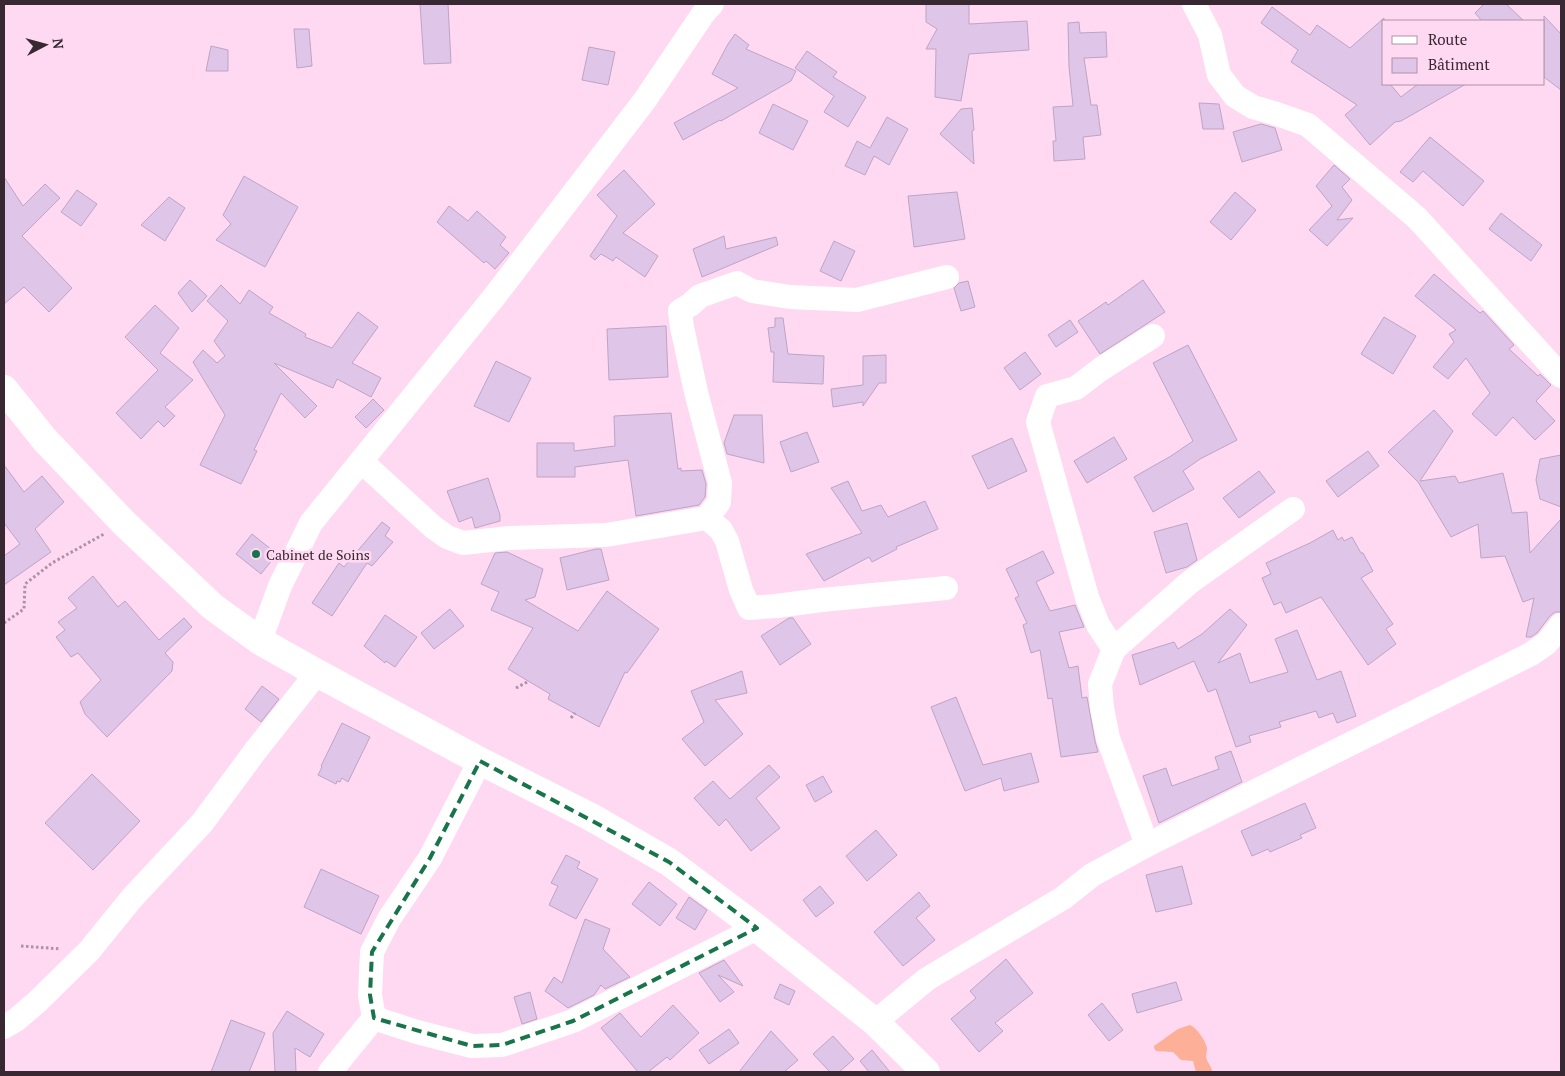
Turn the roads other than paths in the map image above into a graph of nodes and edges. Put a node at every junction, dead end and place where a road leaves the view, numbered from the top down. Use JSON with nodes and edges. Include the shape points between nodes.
{"nodes":[{"id":1,"x":712,"y":4,"type":"edge"},
{"id":2,"x":1194,"y":4,"type":"edge"},
{"id":3,"x":947,"y":277,"type":"dead end"},
{"id":4,"x":1153,"y":336,"type":"dead end"},
{"id":5,"x":1561,"y":376,"type":"edge"},
{"id":6,"x":4,"y":389,"type":"edge"},
{"id":7,"x":361,"y":461,"type":"junction"},
{"id":8,"x":1293,"y":509,"type":"dead end"},
{"id":9,"x":706,"y":518,"type":"junction"},
{"id":10,"x":946,"y":588,"type":"dead end"},
{"id":11,"x":1561,"y":625,"type":"edge"},
{"id":12,"x":260,"y":641,"type":"junction"},
{"id":13,"x":1114,"y":649,"type":"junction"},
{"id":14,"x":317,"y":673,"type":"junction"},
{"id":15,"x":480,"y":761,"type":"junction"},
{"id":16,"x":1147,"y":845,"type":"junction"},
{"id":17,"x":757,"y":928,"type":"junction"},
{"id":18,"x":374,"y":1018,"type":"junction"},
{"id":19,"x":875,"y":1022,"type":"junction"},
{"id":20,"x":4,"y":1028,"type":"edge"},
{"id":21,"x":330,"y":1072,"type":"edge"},
{"id":22,"x":926,"y":1072,"type":"edge"}],
"edges":[{"from":1,"to":7,"type":"street","via":[[645,100],[506,282]]},
{"from":2,"to":5,"type":"street","via":[[1210,35],[1219,76],[1235,96],[1253,107],[1308,125],[1417,218]]},
{"from":3,"to":9,"type":"street","via":[[857,300],[790,297],[752,291],[737,283],[700,296],[680,311],[696,392],[720,483],[719,502]]},
{"from":4,"to":13,"type":"street","via":[[1076,388],[1047,396],[1038,422],[1086,597]]},
{"from":6,"to":12,"type":"main road","via":[[45,440],[124,523],[212,607]]},
{"from":7,"to":9,"type":"street","via":[[433,528],[463,543],[606,535]]},
{"from":7,"to":12,"type":"street","via":[[311,522],[280,586]]},
{"from":8,"to":13,"type":"street","via":[[1190,582]]},
{"from":9,"to":10,"type":"street","via":[[721,530],[727,541],[749,608]]},
{"from":11,"to":16,"type":"street","via":[[1547,643],[1531,654]]},
{"from":12,"to":14,"type":"main road"},
{"from":13,"to":16,"type":"street","via":[[1100,684],[1102,708],[1108,738]]},
{"from":14,"to":15,"type":"main road"},
{"from":14,"to":20,"type":"street","via":[[202,823],[132,898],[89,951],[37,1002]]},
{"from":15,"to":17,"type":"main road","via":[[591,817],[668,862]]},
{"from":15,"to":18,"type":"street","via":[[430,858],[372,952],[370,995]]},
{"from":16,"to":19,"type":"street","via":[[1092,875],[1063,898],[928,980]]},
{"from":17,"to":18,"type":"street","via":[[573,1021],[502,1045],[472,1046]]},
{"from":17,"to":19,"type":"main road"},
{"from":18,"to":21,"type":"street"},
{"from":19,"to":22,"type":"main road"}]}
